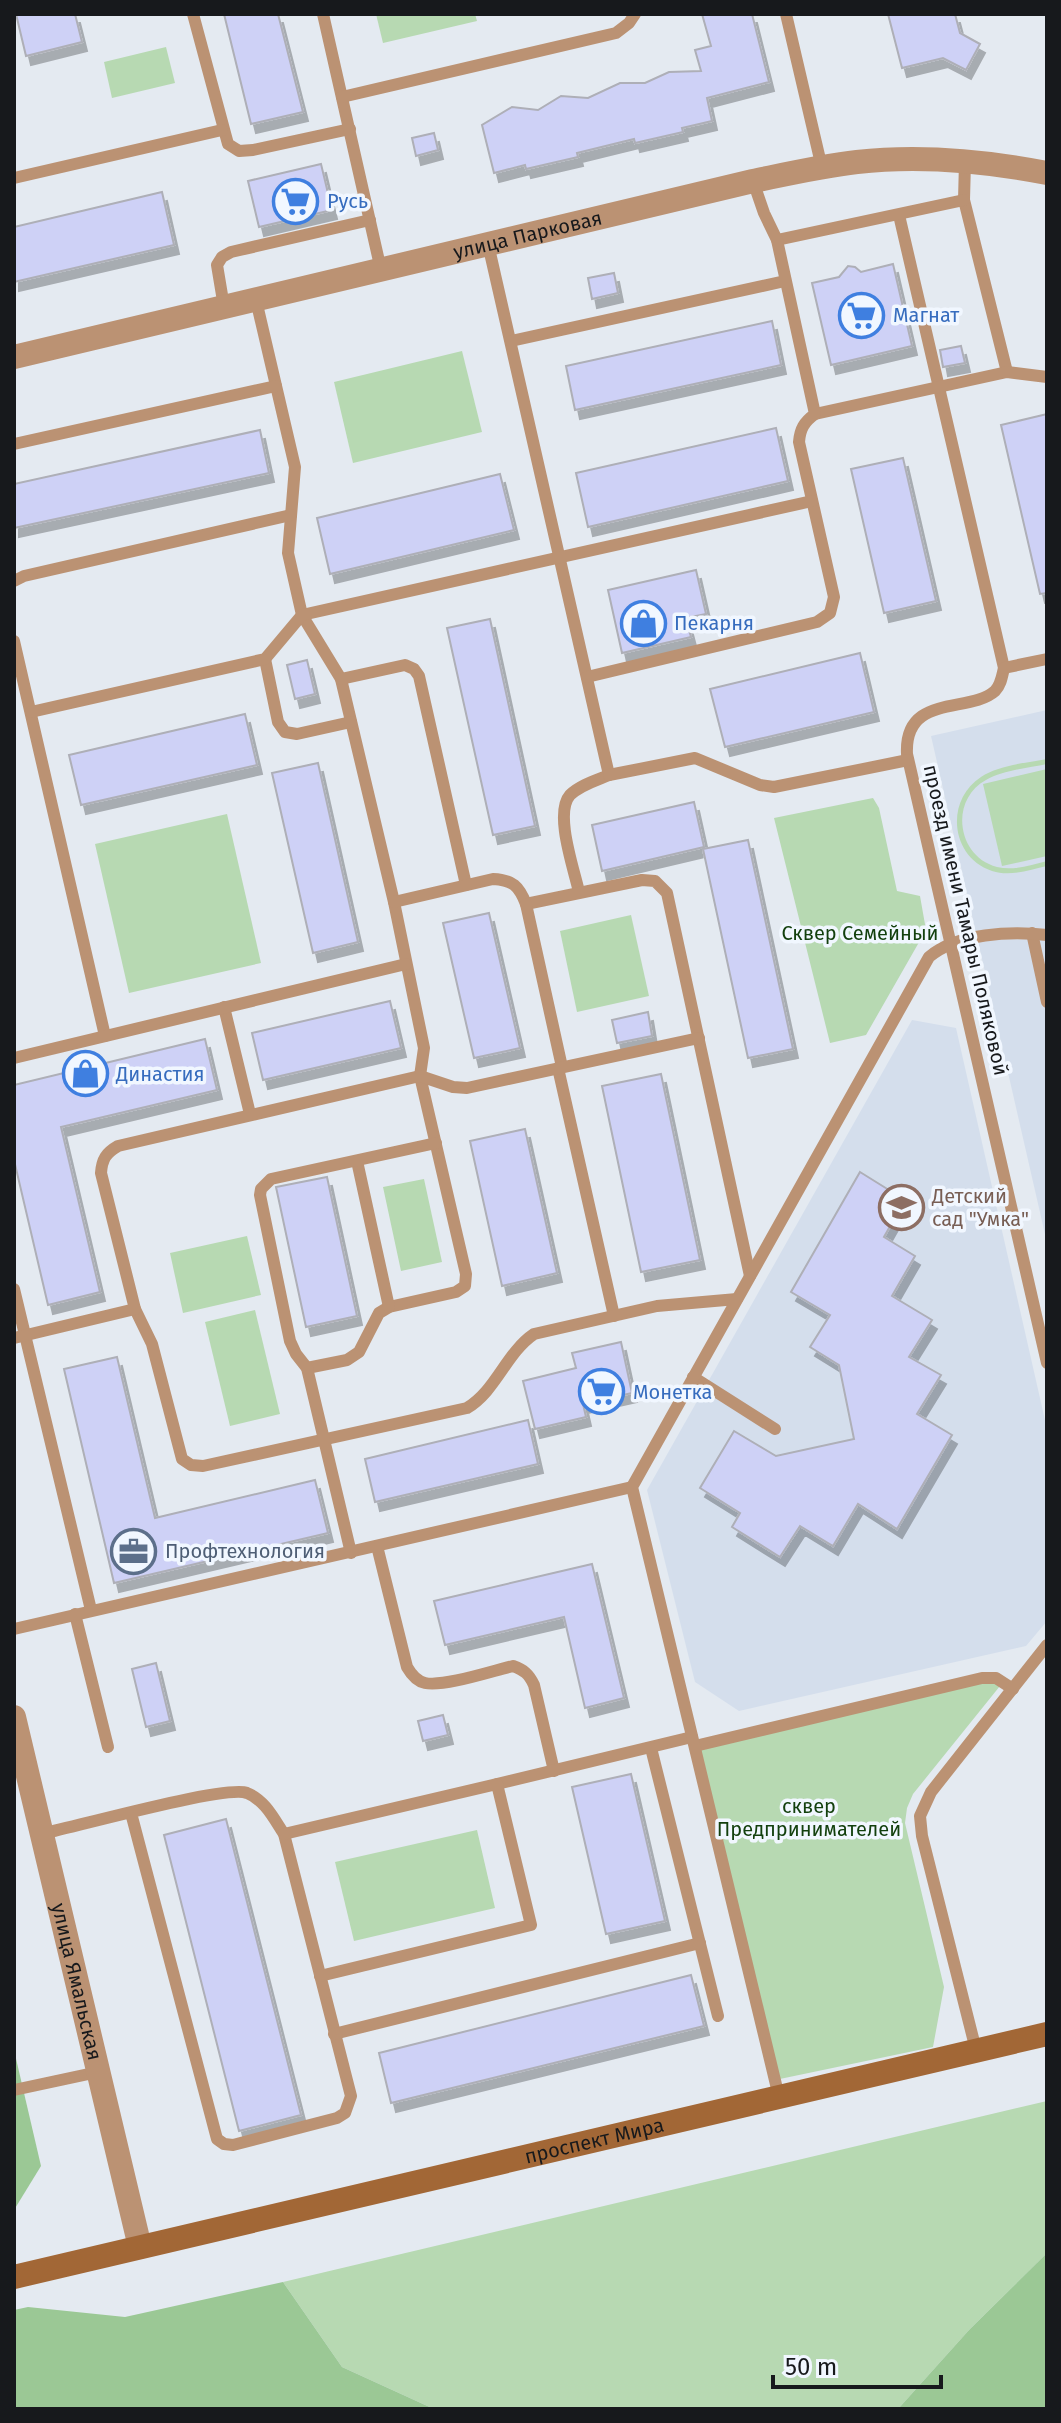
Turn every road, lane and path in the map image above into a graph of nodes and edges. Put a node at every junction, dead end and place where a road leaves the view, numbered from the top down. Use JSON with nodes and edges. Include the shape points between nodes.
{"nodes":[{"id":1,"x":193,"y":14,"type":"edge"},
{"id":2,"x":323,"y":14,"type":"edge"},
{"id":3,"x":635,"y":14,"type":"edge"},
{"id":4,"x":786,"y":14,"type":"edge"},
{"id":5,"x":342,"y":97,"type":"junction"},
{"id":6,"x":350,"y":129,"type":"junction"},
{"id":7,"x":222,"y":130,"type":"junction"},
{"id":8,"x":965,"y":162,"type":"junction"},
{"id":9,"x":822,"y":168,"type":"junction"},
{"id":10,"x":1047,"y":173,"type":"edge"},
{"id":11,"x":14,"y":178,"type":"edge"},
{"id":12,"x":753,"y":181,"type":"junction"},
{"id":13,"x":964,"y":200,"type":"junction"},
{"id":14,"x":899,"y":215,"type":"junction"},
{"id":15,"x":370,"y":220,"type":"junction"},
{"id":16,"x":777,"y":240,"type":"junction"},
{"id":17,"x":488,"y":244,"type":"junction"},
{"id":18,"x":381,"y":270,"type":"junction"},
{"id":19,"x":785,"y":281,"type":"junction"},
{"id":20,"x":256,"y":300,"type":"junction"},
{"id":21,"x":224,"y":307,"type":"junction"},
{"id":22,"x":511,"y":341,"type":"junction"},
{"id":23,"x":14,"y":357,"type":"edge"},
{"id":24,"x":1007,"y":372,"type":"junction"},
{"id":25,"x":1047,"y":377,"type":"edge"},
{"id":26,"x":276,"y":386,"type":"junction"},
{"id":27,"x":939,"y":386,"type":"junction"},
{"id":28,"x":815,"y":414,"type":"junction"},
{"id":29,"x":14,"y":444,"type":"edge"},
{"id":30,"x":812,"y":501,"type":"junction"},
{"id":31,"x":291,"y":515,"type":"junction"},
{"id":32,"x":560,"y":556,"type":"junction"},
{"id":33,"x":14,"y":581,"type":"edge"},
{"id":34,"x":302,"y":615,"type":"junction"},
{"id":35,"x":14,"y":641,"type":"edge"},
{"id":36,"x":265,"y":659,"type":"junction"},
{"id":37,"x":1047,"y":659,"type":"edge"},
{"id":38,"x":1004,"y":668,"type":"junction"},
{"id":39,"x":587,"y":677,"type":"junction"},
{"id":40,"x":341,"y":679,"type":"junction"},
{"id":41,"x":31,"y":712,"type":"junction"},
{"id":42,"x":351,"y":722,"type":"junction"},
{"id":43,"x":908,"y":760,"type":"junction"},
{"id":44,"x":609,"y":775,"type":"junction"},
{"id":45,"x":466,"y":885,"type":"junction"},
{"id":46,"x":579,"y":892,"type":"junction"},
{"id":47,"x":394,"y":902,"type":"junction"},
{"id":48,"x":526,"y":904,"type":"junction"},
{"id":49,"x":1032,"y":933,"type":"junction"},
{"id":50,"x":1047,"y":935,"type":"edge"},
{"id":51,"x":952,"y":944,"type":"junction"},
{"id":52,"x":406,"y":964,"type":"junction"},
{"id":53,"x":1047,"y":1002,"type":"edge"},
{"id":54,"x":224,"y":1007,"type":"junction"},
{"id":55,"x":105,"y":1036,"type":"junction"},
{"id":56,"x":699,"y":1038,"type":"junction"},
{"id":57,"x":14,"y":1058,"type":"edge"},
{"id":58,"x":560,"y":1067,"type":"junction"},
{"id":59,"x":420,"y":1076,"type":"junction"},
{"id":60,"x":250,"y":1114,"type":"junction"},
{"id":61,"x":436,"y":1143,"type":"junction"},
{"id":62,"x":357,"y":1161,"type":"junction"},
{"id":63,"x":750,"y":1276,"type":"junction"},
{"id":64,"x":14,"y":1289,"type":"edge"},
{"id":65,"x":737,"y":1299,"type":"junction"},
{"id":66,"x":389,"y":1307,"type":"junction"},
{"id":67,"x":135,"y":1309,"type":"junction"},
{"id":68,"x":614,"y":1316,"type":"junction"},
{"id":69,"x":20,"y":1337,"type":"edge"},
{"id":70,"x":1047,"y":1363,"type":"edge"},
{"id":71,"x":307,"y":1368,"type":"junction"},
{"id":72,"x":693,"y":1377,"type":"junction"},
{"id":73,"x":775,"y":1429,"type":"dead end"},
{"id":74,"x":324,"y":1440,"type":"junction"},
{"id":75,"x":632,"y":1487,"type":"junction"},
{"id":76,"x":377,"y":1546,"type":"junction"},
{"id":77,"x":351,"y":1553,"type":"junction"},
{"id":78,"x":91,"y":1610,"type":"junction"},
{"id":79,"x":75,"y":1614,"type":"junction"},
{"id":80,"x":14,"y":1629,"type":"edge"},
{"id":81,"x":1047,"y":1645,"type":"edge"},
{"id":82,"x":1013,"y":1689,"type":"junction"},
{"id":83,"x":14,"y":1717,"type":"edge"},
{"id":84,"x":694,"y":1742,"type":"junction"},
{"id":85,"x":108,"y":1747,"type":"dead end"},
{"id":86,"x":651,"y":1748,"type":"junction"},
{"id":87,"x":554,"y":1771,"type":"junction"},
{"id":88,"x":497,"y":1784,"type":"junction"},
{"id":89,"x":131,"y":1813,"type":"junction"},
{"id":90,"x":41,"y":1834,"type":"junction"},
{"id":91,"x":284,"y":1834,"type":"junction"},
{"id":92,"x":700,"y":1943,"type":"junction"},
{"id":93,"x":320,"y":1976,"type":"junction"},
{"id":94,"x":718,"y":2016,"type":"dead end"},
{"id":95,"x":334,"y":2034,"type":"junction"},
{"id":96,"x":1047,"y":2034,"type":"edge"},
{"id":97,"x":976,"y":2050,"type":"junction"},
{"id":98,"x":98,"y":2072,"type":"junction"},
{"id":99,"x":14,"y":2090,"type":"edge"},
{"id":100,"x":779,"y":2097,"type":"junction"},
{"id":101,"x":140,"y":2247,"type":"junction"},
{"id":102,"x":14,"y":2277,"type":"edge"}],
"edges":[{"from":1,"to":7,"type":"lane"},
{"from":2,"to":5,"type":"lane"},
{"from":3,"to":5,"type":"lane","via":[[616,33]]},
{"from":4,"to":9,"type":"lane"},
{"from":5,"to":6,"type":"lane"},
{"from":6,"to":7,"type":"lane","via":[[239,151],[228,144]]},
{"from":6,"to":15,"type":"lane"},
{"from":7,"to":11,"type":"lane"},
{"from":8,"to":9,"type":"street","name":"улица Парковая","via":[[890,160]]},
{"from":8,"to":10,"type":"street","name":"улица Парковая"},
{"from":8,"to":13,"type":"lane"},
{"from":9,"to":12,"type":"street","name":"улица Парковая"},
{"from":12,"to":16,"type":"lane"},
{"from":12,"to":17,"type":"street","name":"улица Парковая"},
{"from":13,"to":14,"type":"lane"},
{"from":13,"to":24,"type":"lane"},
{"from":14,"to":16,"type":"lane"},
{"from":14,"to":27,"type":"lane"},
{"from":15,"to":18,"type":"lane"},
{"from":15,"to":21,"type":"lane","via":[[222,257],[217,265]]},
{"from":16,"to":19,"type":"lane"},
{"from":17,"to":18,"type":"street","name":"улица Парковая"},
{"from":17,"to":22,"type":"lane"},
{"from":18,"to":20,"type":"street","name":"улица Парковая"},
{"from":19,"to":22,"type":"lane"},
{"from":19,"to":28,"type":"lane"},
{"from":20,"to":21,"type":"street","name":"улица Парковая"},
{"from":20,"to":26,"type":"lane"},
{"from":21,"to":23,"type":"street","name":"улица Парковая"},
{"from":22,"to":32,"type":"lane"},
{"from":24,"to":25,"type":"lane"},
{"from":24,"to":27,"type":"lane"},
{"from":26,"to":29,"type":"lane"},
{"from":26,"to":31,"type":"lane","via":[[295,467]]},
{"from":27,"to":28,"type":"lane"},
{"from":27,"to":38,"type":"lane"},
{"from":28,"to":30,"type":"lane","via":[[805,422],[799,442]]},
{"from":30,"to":32,"type":"lane"},
{"from":30,"to":39,"type":"lane","via":[[834,597],[830,613],[817,622]]},
{"from":31,"to":33,"type":"lane"},
{"from":31,"to":34,"type":"lane","via":[[288,553]]},
{"from":32,"to":34,"type":"lane"},
{"from":32,"to":39,"type":"lane"},
{"from":34,"to":36,"type":"lane"},
{"from":34,"to":40,"type":"lane"},
{"from":35,"to":41,"type":"lane"},
{"from":36,"to":41,"type":"lane"},
{"from":36,"to":42,"type":"lane","via":[[278,722],[285,732]]},
{"from":37,"to":38,"type":"lane"},
{"from":38,"to":43,"type":"lane","name":"проезд имени Тамары Поляковой","via":[[997,690],[987,696],[922,717],[906,742]]},
{"from":39,"to":44,"type":"lane"},
{"from":40,"to":42,"type":"lane"},
{"from":40,"to":45,"type":"lane","via":[[405,665],[419,676]]},
{"from":41,"to":55,"type":"lane"},
{"from":42,"to":47,"type":"lane"},
{"from":43,"to":44,"type":"lane","via":[[774,787],[695,758]]},
{"from":43,"to":51,"type":"lane","name":"проезд имени Тамары Поляковой"},
{"from":44,"to":46,"type":"lane","via":[[582,787],[564,806]]},
{"from":45,"to":47,"type":"lane"},
{"from":45,"to":48,"type":"lane","via":[[507,879],[520,887]]},
{"from":46,"to":48,"type":"lane"},
{"from":46,"to":56,"type":"lane","via":[[642,880],[655,881],[667,893]]},
{"from":47,"to":52,"type":"lane"},
{"from":48,"to":58,"type":"lane"},
{"from":49,"to":50,"type":"lane"},
{"from":49,"to":51,"type":"lane","via":[[1006,932]]},
{"from":49,"to":53,"type":"lane"},
{"from":51,"to":63,"type":"lane","via":[[929,957]]},
{"from":51,"to":70,"type":"lane","name":"проезд имени Тамары Поляковой"},
{"from":52,"to":54,"type":"lane"},
{"from":52,"to":59,"type":"lane","via":[[424,1048]]},
{"from":54,"to":55,"type":"lane"},
{"from":54,"to":60,"type":"lane"},
{"from":55,"to":57,"type":"lane"},
{"from":56,"to":58,"type":"lane"},
{"from":56,"to":63,"type":"lane"},
{"from":58,"to":59,"type":"lane","via":[[467,1088]]},
{"from":58,"to":68,"type":"lane"},
{"from":59,"to":60,"type":"lane"},
{"from":59,"to":61,"type":"lane"},
{"from":60,"to":67,"type":"lane","via":[[108,1152],[101,1173]]},
{"from":61,"to":62,"type":"lane"},
{"from":61,"to":66,"type":"lane","via":[[465,1286]]},
{"from":62,"to":66,"type":"lane"},
{"from":62,"to":71,"type":"lane","via":[[271,1179],[261,1189],[290,1341]]},
{"from":63,"to":65,"type":"lane"},
{"from":64,"to":69,"type":"lane"},
{"from":65,"to":68,"type":"lane","via":[[657,1306]]},
{"from":65,"to":72,"type":"lane"},
{"from":66,"to":71,"type":"lane","via":[[379,1313],[359,1352],[347,1360]]},
{"from":67,"to":69,"type":"lane"},
{"from":67,"to":74,"type":"lane","via":[[155,1353],[182,1459],[203,1466]]},
{"from":68,"to":74,"type":"lane","via":[[534,1334],[479,1401],[467,1408]]},
{"from":69,"to":78,"type":"lane"},
{"from":71,"to":74,"type":"lane"},
{"from":72,"to":73,"type":"lane"},
{"from":72,"to":75,"type":"lane"},
{"from":74,"to":77,"type":"lane"},
{"from":75,"to":76,"type":"lane"},
{"from":75,"to":84,"type":"lane"},
{"from":76,"to":77,"type":"lane"},
{"from":76,"to":87,"type":"lane","via":[[412,1676],[422,1683],[437,1683],[513,1666],[529,1674]]},
{"from":77,"to":78,"type":"lane"},
{"from":78,"to":79,"type":"lane"},
{"from":79,"to":80,"type":"lane"},
{"from":79,"to":85,"type":"lane"},
{"from":81,"to":82,"type":"lane"},
{"from":82,"to":84,"type":"lane","via":[[996,1678],[982,1678]]},
{"from":82,"to":97,"type":"lane","via":[[931,1792],[920,1816]]},
{"from":83,"to":90,"type":"street","name":"улица Ямальская"},
{"from":84,"to":86,"type":"lane"},
{"from":84,"to":100,"type":"lane"},
{"from":86,"to":87,"type":"lane"},
{"from":86,"to":92,"type":"lane"},
{"from":87,"to":88,"type":"lane"},
{"from":88,"to":91,"type":"lane"},
{"from":88,"to":93,"type":"lane","via":[[531,1925]]},
{"from":89,"to":90,"type":"lane"},
{"from":89,"to":91,"type":"lane","via":[[227,1791],[246,1792],[261,1801]]},
{"from":89,"to":95,"type":"lane","via":[[217,2139],[233,2145],[345,2113],[351,2096]]},
{"from":90,"to":98,"type":"street","name":"улица Ямальская"},
{"from":91,"to":93,"type":"lane"},
{"from":92,"to":94,"type":"lane"},
{"from":92,"to":95,"type":"lane"},
{"from":93,"to":95,"type":"lane"},
{"from":96,"to":97,"type":"main road","name":"проспект Мира"},
{"from":97,"to":100,"type":"main road","name":"проспект Мира"},
{"from":98,"to":99,"type":"lane"},
{"from":98,"to":101,"type":"street","name":"улица Ямальская"},
{"from":100,"to":101,"type":"main road","name":"проспект Мира"},
{"from":101,"to":102,"type":"main road","name":"проспект Мира"}]}
